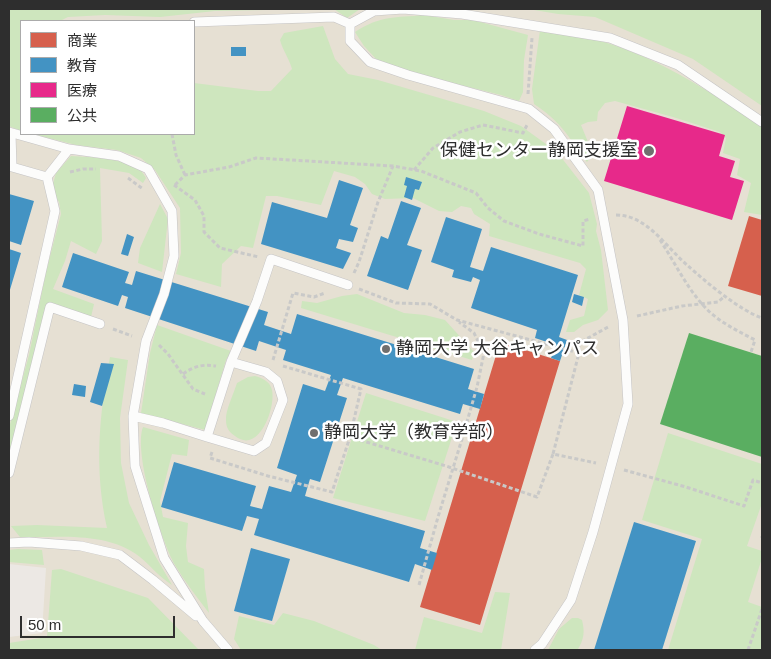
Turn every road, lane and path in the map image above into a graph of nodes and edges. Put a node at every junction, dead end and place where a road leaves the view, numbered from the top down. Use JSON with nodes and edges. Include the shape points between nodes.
{"nodes":[{"id":1,"x":195,"y":22,"type":"edge"},
{"id":2,"x":350,"y":24,"type":"junction"},
{"id":3,"x":762,"y":122,"type":"edge"},
{"id":4,"x":10,"y":133,"type":"edge"},
{"id":5,"x":172,"y":135,"type":"edge"},
{"id":6,"x":69,"y":149,"type":"junction"},
{"id":7,"x":393,"y":166,"type":"junction"},
{"id":8,"x":185,"y":175,"type":"junction"},
{"id":9,"x":47,"y":178,"type":"junction"},
{"id":10,"x":175,"y":184,"type":"dead end"},
{"id":11,"x":603,"y":216,"type":"junction"},
{"id":12,"x":654,"y":232,"type":"junction"},
{"id":13,"x":348,"y":285,"type":"junction"},
{"id":14,"x":725,"y":296,"type":"junction"},
{"id":15,"x":703,"y":304,"type":"junction"},
{"id":16,"x":762,"y":318,"type":"edge"},
{"id":17,"x":457,"y":320,"type":"junction"},
{"id":18,"x":623,"y":320,"type":"junction"},
{"id":19,"x":100,"y":324,"type":"joint"},
{"id":20,"x":146,"y":341,"type":"junction"},
{"id":21,"x":751,"y":352,"type":"dead end"},
{"id":22,"x":579,"y":353,"type":"junction"},
{"id":23,"x":229,"y":366,"type":"junction"},
{"id":24,"x":184,"y":374,"type":"junction"},
{"id":25,"x":219,"y":400,"type":"junction"},
{"id":26,"x":9,"y":416,"type":"edge"},
{"id":27,"x":133,"y":416,"type":"junction"},
{"id":28,"x":350,"y":437,"type":"junction"},
{"id":29,"x":211,"y":438,"type":"junction"},
{"id":30,"x":554,"y":454,"type":"junction"},
{"id":31,"x":611,"y":467,"type":"junction"},
{"id":32,"x":454,"y":469,"type":"junction"},
{"id":33,"x":9,"y":472,"type":"edge"},
{"id":34,"x":762,"y":483,"type":"edge"},
{"id":35,"x":9,"y":543,"type":"edge"},
{"id":36,"x":419,"y":585,"type":"dead end"},
{"id":37,"x":762,"y":610,"type":"edge"},
{"id":38,"x":203,"y":621,"type":"junction"},
{"id":39,"x":228,"y":650,"type":"edge"},
{"id":40,"x":535,"y":650,"type":"edge"},
{"id":41,"x":748,"y":650,"type":"edge"}],
"edges":[{"from":1,"to":2,"type":"lane","via":[[334,17]]},
{"from":2,"to":3,"type":"lane","via":[[374,11],[403,9],[462,14],[610,38],[678,65]]},
{"from":2,"to":11,"type":"lane","via":[[350,41],[370,62],[528,109],[554,128],[598,190]]},
{"from":4,"to":6,"type":"lane"},
{"from":4,"to":9,"type":"lane","via":[[12,167]]},
{"from":5,"to":8,"type":"path","via":[[176,156]]},
{"from":6,"to":9,"type":"lane"},
{"from":6,"to":20,"type":"lane","via":[[119,156],[148,169],[172,211],[174,256]]},
{"from":7,"to":8,"type":"path","via":[[256,158]]},
{"from":7,"to":11,"type":"path","via":[[421,171],[476,193],[504,221],[584,246],[583,221]]},
{"from":7,"to":13,"type":"path"},
{"from":8,"to":10,"type":"path"},
{"from":9,"to":26,"type":"lane","via":[[55,211]]},
{"from":11,"to":12,"type":"path","via":[[622,215]]},
{"from":11,"to":18,"type":"lane"},
{"from":12,"to":14,"type":"path"},
{"from":12,"to":15,"type":"path"},
{"from":13,"to":17,"type":"path","via":[[396,303],[430,304]]},
{"from":13,"to":23,"type":"lane","via":[[271,260]]},
{"from":13,"to":28,"type":"path","via":[[314,297],[293,293],[272,362],[361,389]]},
{"from":14,"to":15,"type":"path","via":[[718,302]]},
{"from":14,"to":16,"type":"path"},
{"from":15,"to":18,"type":"path","via":[[644,313]]},
{"from":15,"to":21,"type":"path","via":[[726,325],[755,340]]},
{"from":17,"to":22,"type":"path"},
{"from":17,"to":32,"type":"path","via":[[474,333],[484,353]]},
{"from":18,"to":22,"type":"path","via":[[579,343]]},
{"from":18,"to":31,"type":"lane","via":[[628,404]]},
{"from":19,"to":20,"type":"path"},
{"from":19,"to":33,"type":"lane","via":[[50,307]]},
{"from":20,"to":24,"type":"path","via":[[158,344]]},
{"from":20,"to":27,"type":"lane"},
{"from":22,"to":30,"type":"path"},
{"from":23,"to":24,"type":"path","via":[[206,365],[191,368]]},
{"from":23,"to":25,"type":"lane"},
{"from":23,"to":29,"type":"lane","via":[[266,372],[277,381],[283,400],[266,443],[254,451]]},
{"from":24,"to":25,"type":"path","via":[[193,389]]},
{"from":25,"to":29,"type":"lane"},
{"from":27,"to":29,"type":"lane"},
{"from":27,"to":38,"type":"lane","via":[[135,466],[164,558]]},
{"from":28,"to":29,"type":"path","via":[[332,492],[210,458]]},
{"from":28,"to":32,"type":"path"},
{"from":30,"to":31,"type":"path"},
{"from":30,"to":32,"type":"path","via":[[537,497]]},
{"from":31,"to":34,"type":"path","via":[[744,506],[753,480]]},
{"from":31,"to":40,"type":"lane","via":[[571,600]]},
{"from":32,"to":36,"type":"path"},
{"from":35,"to":38,"type":"lane","via":[[81,546],[120,556]]},
{"from":37,"to":41,"type":"path"},
{"from":38,"to":39,"type":"lane"}]}
